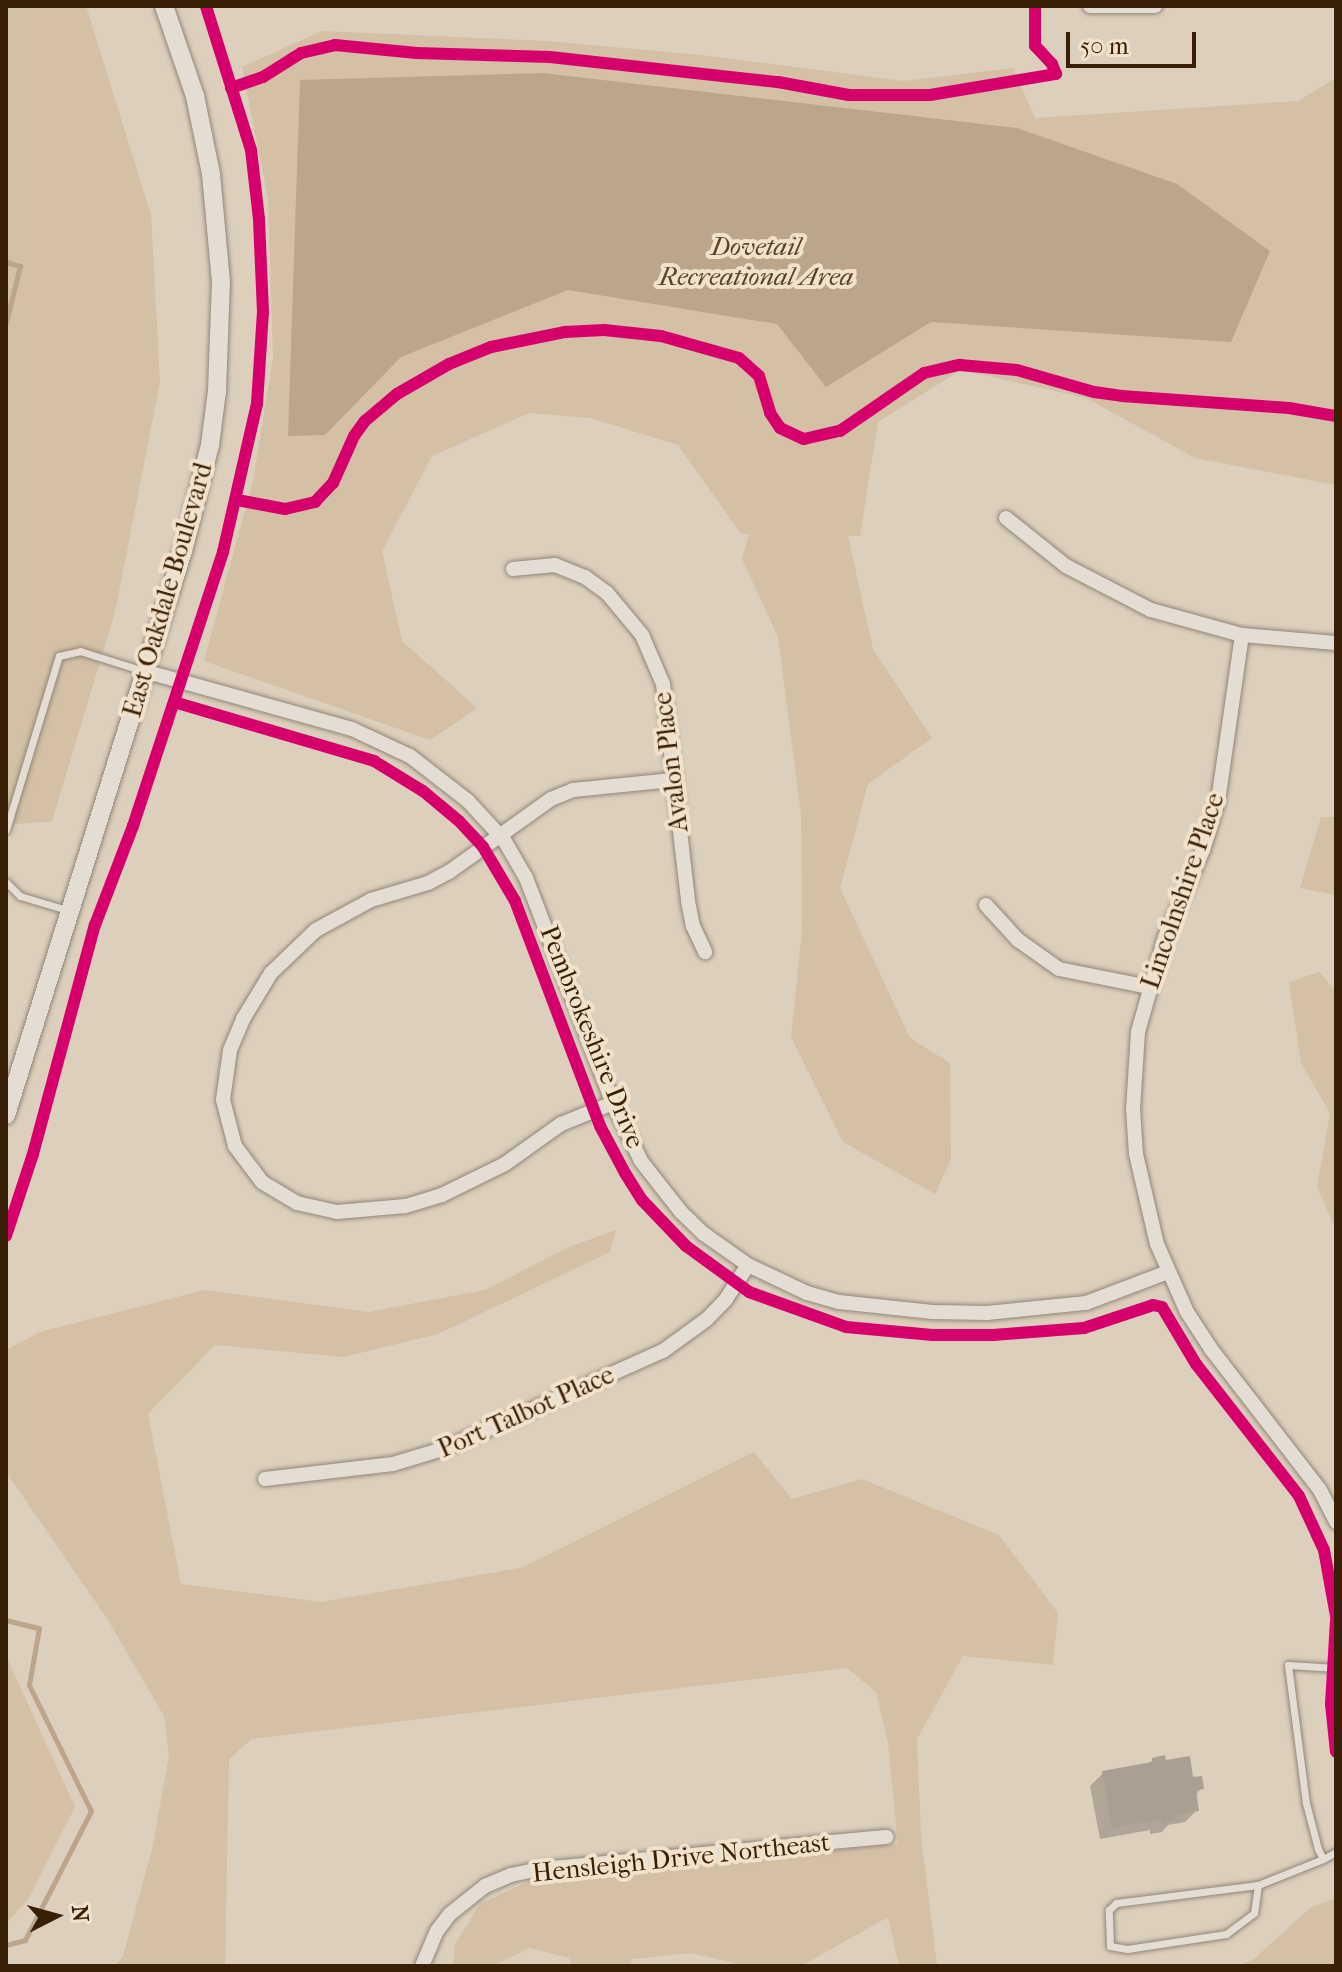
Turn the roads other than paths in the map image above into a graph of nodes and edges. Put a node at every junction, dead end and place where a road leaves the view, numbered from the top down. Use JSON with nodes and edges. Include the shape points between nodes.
{"nodes":[{"id":1,"x":164,"y":6,"type":"edge"},
{"id":2,"x":1090,"y":6,"type":"edge"},
{"id":3,"x":1155,"y":6,"type":"edge"},
{"id":4,"x":1006,"y":518,"type":"dead end"},
{"id":5,"x":513,"y":569,"type":"dead end"},
{"id":6,"x":1242,"y":635,"type":"junction"},
{"id":7,"x":1336,"y":643,"type":"edge"},
{"id":8,"x":144,"y":671,"type":"junction"},
{"id":9,"x":673,"y":780,"type":"junction"},
{"id":10,"x":6,"y":830,"type":"edge"},
{"id":11,"x":499,"y":835,"type":"junction"},
{"id":12,"x":6,"y":882,"type":"edge"},
{"id":13,"x":986,"y":905,"type":"dead end"},
{"id":14,"x":71,"y":911,"type":"junction"},
{"id":15,"x":705,"y":952,"type":"dead end"},
{"id":16,"x":1148,"y":987,"type":"junction"},
{"id":17,"x":10,"y":1093,"type":"edge"},
{"id":18,"x":613,"y":1103,"type":"junction"},
{"id":19,"x":6,"y":1115,"type":"edge"},
{"id":20,"x":748,"y":1265,"type":"junction"},
{"id":21,"x":1168,"y":1272,"type":"junction"},
{"id":22,"x":265,"y":1479,"type":"dead end"},
{"id":23,"x":1336,"y":1522,"type":"edge"},
{"id":24,"x":1336,"y":1668,"type":"edge"},
{"id":25,"x":887,"y":1837,"type":"dead end"},
{"id":26,"x":1336,"y":1852,"type":"edge"},
{"id":27,"x":1323,"y":1859,"type":"junction"},
{"id":28,"x":1258,"y":1885,"type":"junction"},
{"id":29,"x":422,"y":1966,"type":"edge"}],
"edges":[{"from":1,"to":8,"type":"main road","name":"East Oakdale Boulevard","via":[[195,96],[211,174],[221,337],[198,499]]},
{"from":2,"to":3,"type":"street"},
{"from":4,"to":6,"type":"street","via":[[1066,566],[1107,590],[1181,620]]},
{"from":5,"to":9,"type":"street","name":"Avalon Place","via":[[563,567],[607,593],[627,613],[663,684]]},
{"from":6,"to":7,"type":"street"},
{"from":6,"to":16,"type":"street","name":"Lincolnshire Place","via":[[1218,801]]},
{"from":8,"to":10,"type":"lane","via":[[80,651],[59,656]]},
{"from":8,"to":11,"type":"street","name":"Pembrokeshire Drive","via":[[381,741],[436,773]]},
{"from":8,"to":14,"type":"main road","name":"East Oakdale Boulevard"},
{"from":9,"to":11,"type":"street","via":[[573,790]]},
{"from":9,"to":15,"type":"street","name":"Avalon Place","via":[[688,901]]},
{"from":11,"to":18,"type":"street","name":"Pembrokeshire Drive","via":[[540,908]]},
{"from":11,"to":18,"type":"street","via":[[428,883],[341,914],[294,948],[271,973],[243,1019],[224,1077],[223,1100],[235,1146],[262,1182],[297,1203],[337,1212],[368,1211],[405,1206],[477,1181],[561,1124]]},
{"from":12,"to":14,"type":"lane","via":[[20,896]]},
{"from":13,"to":16,"type":"street","via":[[1018,940],[1059,969]]},
{"from":14,"to":17,"type":"main road","name":"East Oakdale Boulevard"},
{"from":16,"to":21,"type":"street","name":"Lincolnshire Place","via":[[1133,1078],[1134,1124],[1144,1200]]},
{"from":17,"to":19,"type":"main road","name":"East Oakdale Boulevard"},
{"from":18,"to":20,"type":"street","name":"Pembrokeshire Drive","via":[[660,1187],[704,1234]]},
{"from":20,"to":21,"type":"street","name":"Pembrokeshire Drive","via":[[839,1302],[987,1313],[1086,1303]]},
{"from":20,"to":22,"type":"street","name":"Port Talbot Place","via":[[707,1319],[663,1351],[446,1448],[393,1464]]},
{"from":21,"to":23,"type":"street","name":"Lincolnshire Place","via":[[1211,1349],[1289,1446]]},
{"from":24,"to":27,"type":"lane","via":[[1288,1665],[1306,1803]]},
{"from":25,"to":29,"type":"street","name":"Hensleigh Drive Northeast","via":[[511,1875],[485,1886],[450,1914]]},
{"from":26,"to":27,"type":"lane"},
{"from":27,"to":28,"type":"lane"},
{"from":28,"to":28,"type":"lane","via":[[1116,1903],[1109,1910],[1110,1946],[1127,1949],[1226,1934],[1254,1913]]}]}
